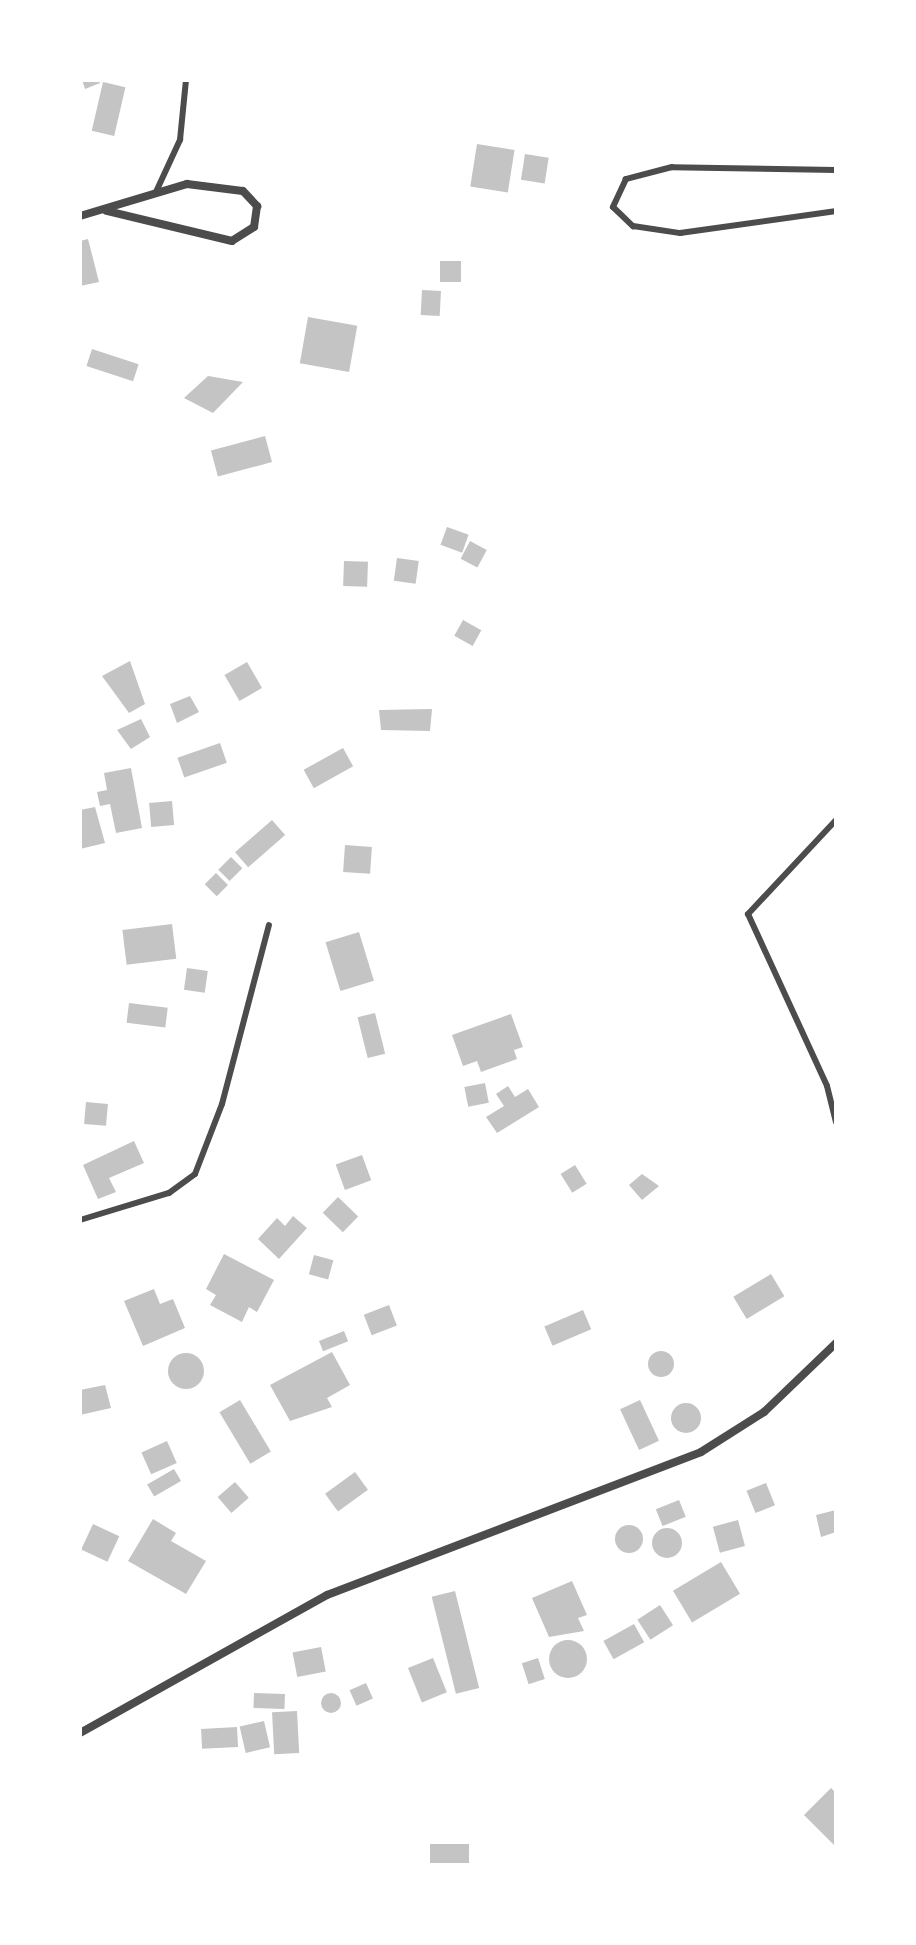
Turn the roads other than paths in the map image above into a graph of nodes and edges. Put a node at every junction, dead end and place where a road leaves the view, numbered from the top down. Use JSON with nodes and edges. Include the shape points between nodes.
{"nodes":[{"id":1,"x":186,"y":80,"type":"edge"},
{"id":2,"x":836,"y":170,"type":"edge"},
{"id":3,"x":154,"y":197,"type":"junction"},
{"id":4,"x":107,"y":211,"type":"junction"},
{"id":5,"x":836,"y":211,"type":"edge"},
{"id":6,"x":80,"y":216,"type":"edge"},
{"id":7,"x":836,"y":820,"type":"edge"},
{"id":8,"x":269,"y":925,"type":"dead end"},
{"id":9,"x":827,"y":1086,"type":"junction"},
{"id":10,"x":836,"y":1092,"type":"edge"},
{"id":11,"x":836,"y":1122,"type":"edge"},
{"id":12,"x":80,"y":1220,"type":"edge"},
{"id":13,"x":836,"y":1343,"type":"edge"},
{"id":14,"x":80,"y":1733,"type":"edge"}],
"edges":[{"from":1,"to":3,"type":"lane","via":[[180,140]]},
{"from":2,"to":5,"type":"lane","via":[[672,167],[626,179],[613,207],[633,226],[680,233]]},
{"from":3,"to":4,"type":"street"},
{"from":3,"to":4,"type":"street","via":[[187,184],[243,191],[257,206],[254,227],[232,241],[199,238],[163,220]]},
{"from":4,"to":6,"type":"street"},
{"from":7,"to":9,"type":"lane","via":[[748,914]]},
{"from":8,"to":12,"type":"lane","via":[[222,1104],[195,1174],[169,1193]]},
{"from":9,"to":10,"type":"lane"},
{"from":9,"to":11,"type":"lane"},
{"from":13,"to":14,"type":"street","via":[[764,1412],[701,1452],[327,1595]]}]}
